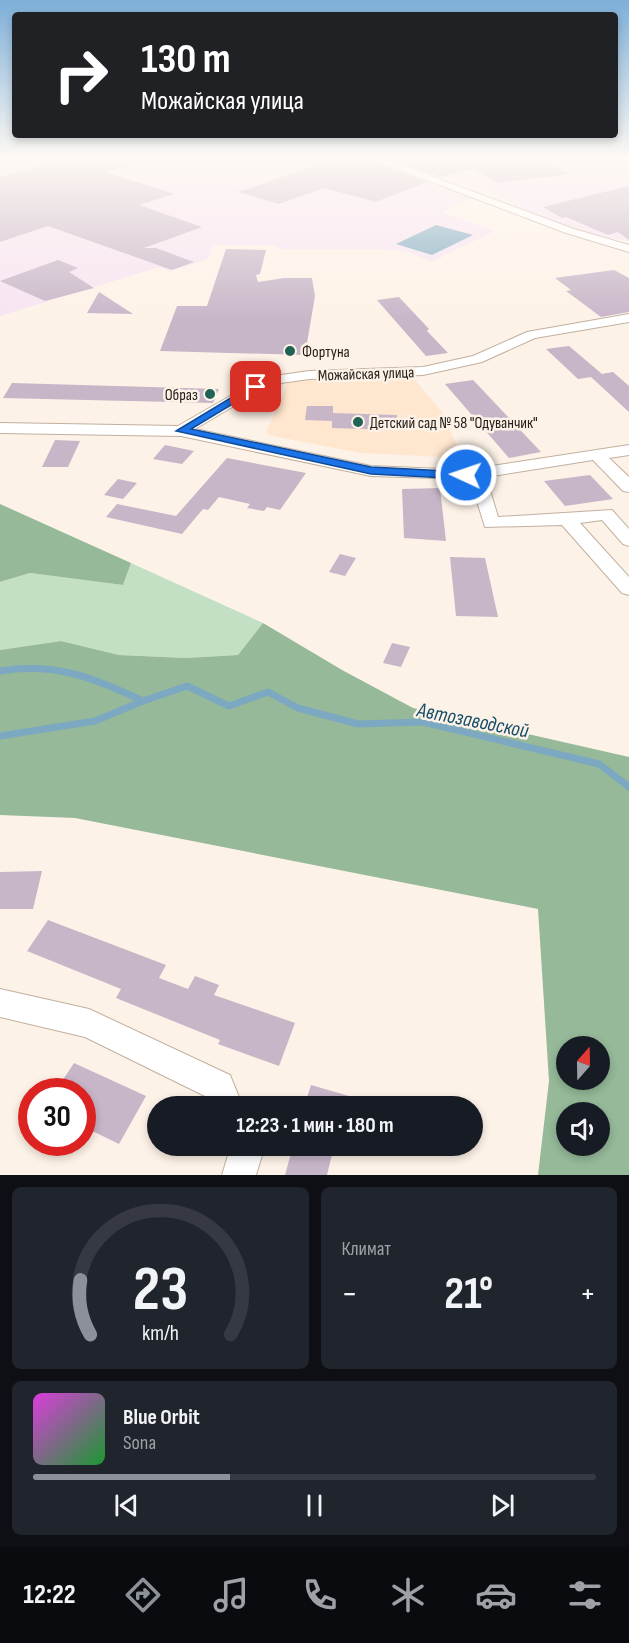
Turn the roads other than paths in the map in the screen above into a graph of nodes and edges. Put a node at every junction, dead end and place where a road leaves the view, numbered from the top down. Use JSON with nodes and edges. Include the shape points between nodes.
{"nodes":[{"id":1,"x":524,"y":214,"type":"edge"},
{"id":2,"x":629,"y":249,"type":"edge"},
{"id":3,"x":629,"y":318,"type":"edge"},
{"id":4,"x":0,"y":428,"type":"edge"},
{"id":5,"x":182,"y":431,"type":"junction"},
{"id":6,"x":629,"y":450,"type":"edge"},
{"id":7,"x":597,"y":455,"type":"junction"},
{"id":8,"x":477,"y":474,"type":"junction"},
{"id":9,"x":629,"y":487,"type":"edge"},
{"id":10,"x":567,"y":519,"type":"junction"},
{"id":11,"x":629,"y":540,"type":"edge"},
{"id":12,"x":629,"y":589,"type":"edge"},
{"id":13,"x":0,"y":1003,"type":"edge"},
{"id":14,"x":223,"y":1096,"type":"edge"},
{"id":15,"x":245,"y":1156,"type":"edge"},
{"id":16,"x":239,"y":1175,"type":"edge"}],
"edges":[{"from":1,"to":2,"type":"street"},
{"from":3,"to":5,"type":"street","name":"Можайская улица","via":[[532,335],[477,359],[423,371],[279,379],[256,387]]},
{"from":4,"to":5,"type":"street"},
{"from":5,"to":8,"type":"street","via":[[371,471]]},
{"from":6,"to":7,"type":"street"},
{"from":7,"to":8,"type":"street"},
{"from":7,"to":9,"type":"street"},
{"from":8,"to":10,"type":"street","via":[[491,523]]},
{"from":10,"to":11,"type":"street","via":[[606,514]]},
{"from":10,"to":12,"type":"street"},
{"from":13,"to":14,"type":"street","via":[[89,1023],[219,1086]]},
{"from":15,"to":16,"type":"street"}]}
